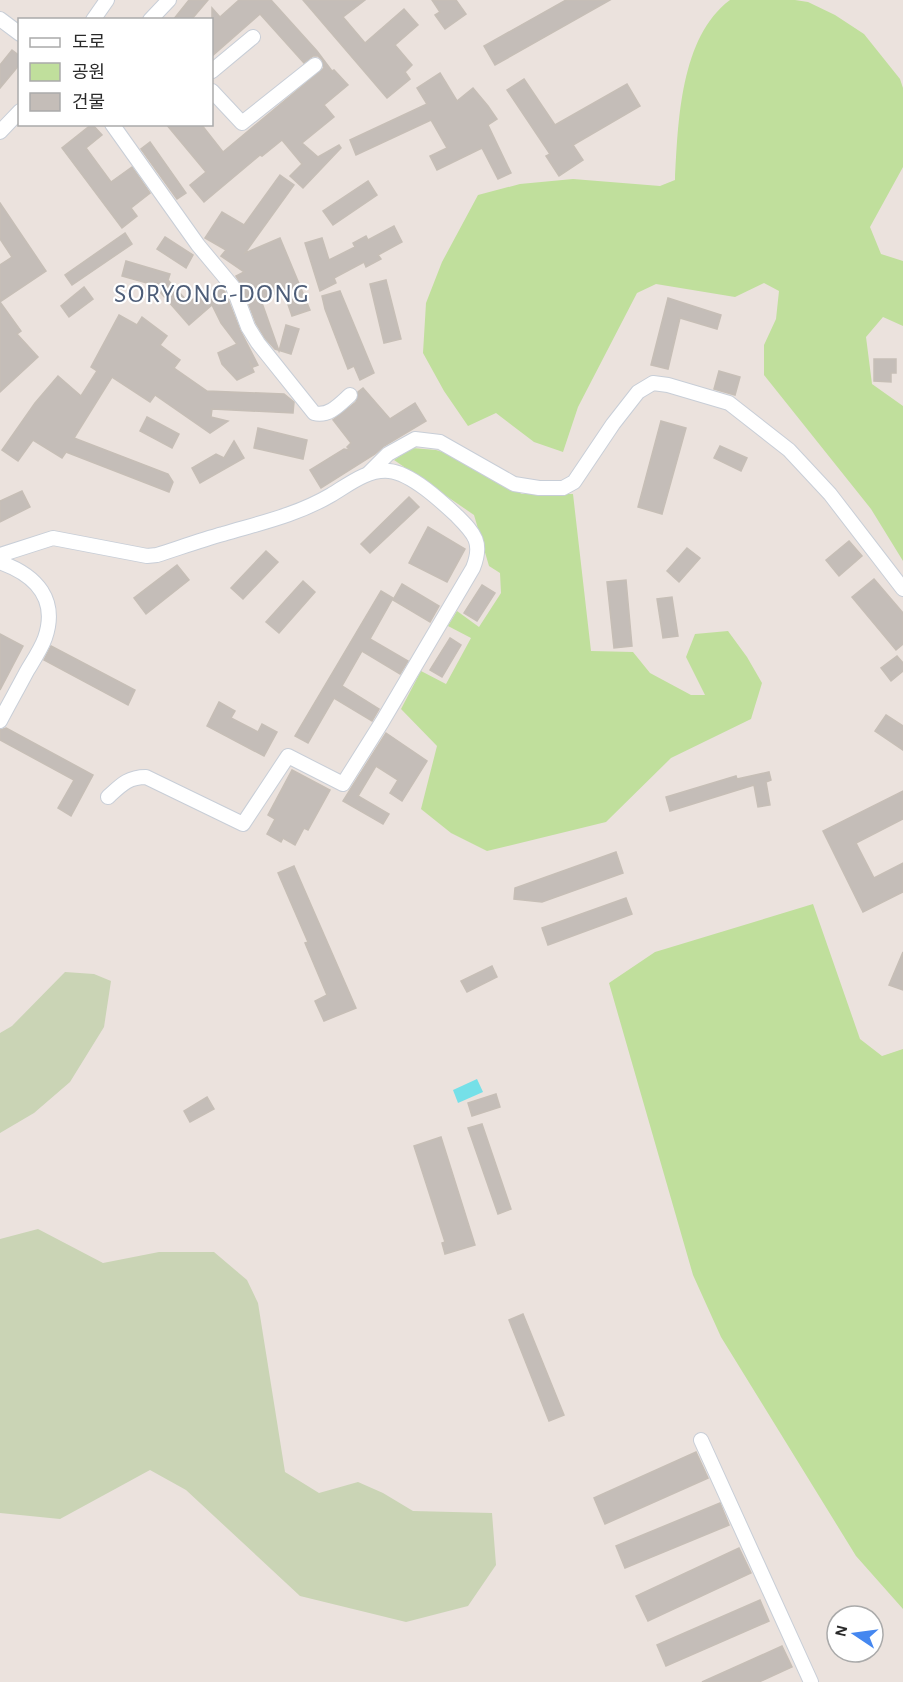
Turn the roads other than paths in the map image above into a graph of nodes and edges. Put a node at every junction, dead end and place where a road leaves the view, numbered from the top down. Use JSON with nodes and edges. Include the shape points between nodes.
{"nodes":[{"id":1,"x":107,"y":0,"type":"edge"},
{"id":2,"x":169,"y":0,"type":"edge"},
{"id":3,"x":94,"y":18,"type":"edge"},
{"id":4,"x":152,"y":18,"type":"edge"},
{"id":5,"x":0,"y":19,"type":"edge"},
{"id":6,"x":18,"y":32,"type":"edge"},
{"id":7,"x":253,"y":37,"type":"dead end"},
{"id":8,"x":315,"y":65,"type":"dead end"},
{"id":9,"x":213,"y":70,"type":"edge"},
{"id":10,"x":213,"y":92,"type":"edge"},
{"id":11,"x":18,"y":113,"type":"edge"},
{"id":12,"x":113,"y":126,"type":"edge"},
{"id":13,"x":0,"y":132,"type":"edge"},
{"id":14,"x":350,"y":394,"type":"dead end"},
{"id":15,"x":369,"y":473,"type":"junction"},
{"id":16,"x":1,"y":563,"type":"edge"},
{"id":17,"x":903,"y":589,"type":"edge"},
{"id":18,"x":0,"y":721,"type":"edge"},
{"id":19,"x":108,"y":797,"type":"dead end"},
{"id":20,"x":701,"y":1440,"type":"dead end"},
{"id":21,"x":811,"y":1682,"type":"edge"}],
"edges":[{"from":1,"to":3,"type":"street"},
{"from":2,"to":4,"type":"street"},
{"from":5,"to":6,"type":"street"},
{"from":7,"to":9,"type":"street"},
{"from":8,"to":10,"type":"street","via":[[242,123]]},
{"from":11,"to":13,"type":"street"},
{"from":12,"to":14,"type":"street","via":[[198,245],[233,287],[258,343],[314,413],[333,410]]},
{"from":15,"to":16,"type":"street","via":[[317,503],[277,519],[157,555],[52,538]]},
{"from":15,"to":17,"type":"street","via":[[388,454],[415,439],[440,442],[514,484],[563,488],[574,482],[638,392],[653,383],[668,385],[729,403],[789,450],[830,494]]},
{"from":15,"to":19,"type":"street","via":[[390,471],[416,481],[457,517],[476,539],[479,552],[343,784],[288,756],[243,824],[146,777],[124,782]]},
{"from":16,"to":18,"type":"street","via":[[36,583],[46,598],[50,617],[45,639]]},
{"from":20,"to":21,"type":"street"}]}
